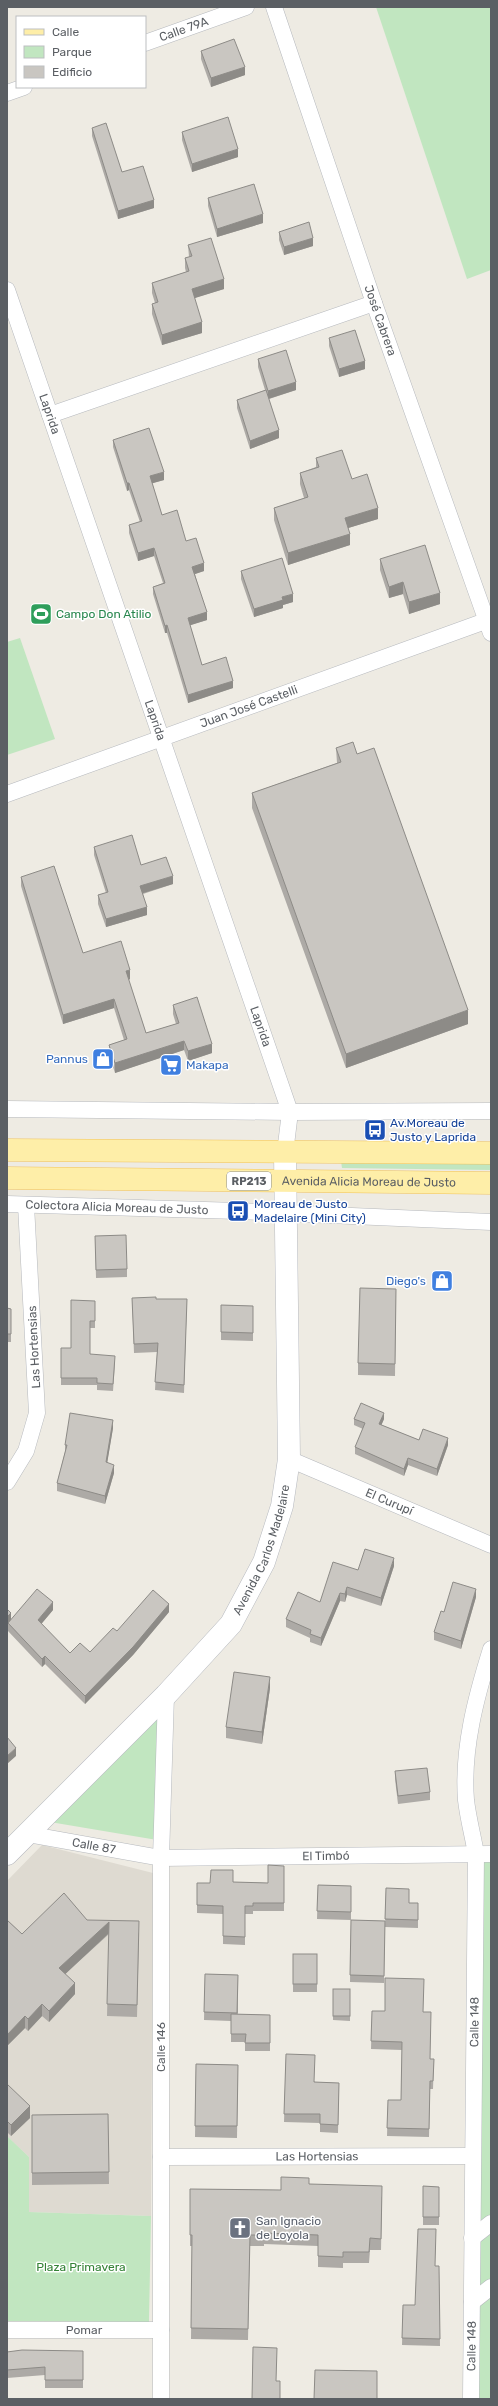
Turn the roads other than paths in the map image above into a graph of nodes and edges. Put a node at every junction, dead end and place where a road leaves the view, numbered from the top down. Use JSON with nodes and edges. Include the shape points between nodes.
{"nodes":[{"id":1,"x":246,"y":7,"type":"edge"},
{"id":2,"x":274,"y":7,"type":"edge"},
{"id":3,"x":146,"y":43,"type":"edge"},
{"id":4,"x":21,"y":88,"type":"edge"},
{"id":5,"x":7,"y":93,"type":"edge"},
{"id":6,"x":7,"y":290,"type":"edge"},
{"id":7,"x":374,"y":303,"type":"junction"},
{"id":8,"x":50,"y":415,"type":"junction"},
{"id":9,"x":490,"y":625,"type":"edge"},
{"id":10,"x":161,"y":739,"type":"junction"},
{"id":11,"x":7,"y":794,"type":"edge"},
{"id":12,"x":7,"y":1109,"type":"edge"},
{"id":13,"x":491,"y":1111,"type":"edge"},
{"id":14,"x":290,"y":1112,"type":"junction"},
{"id":15,"x":7,"y":1150,"type":"edge"},
{"id":16,"x":285,"y":1153,"type":"junction"},
{"id":17,"x":491,"y":1153,"type":"edge"},
{"id":18,"x":7,"y":1178,"type":"edge"},
{"id":19,"x":286,"y":1180,"type":"junction"},
{"id":20,"x":491,"y":1183,"type":"edge"},
{"id":21,"x":7,"y":1204,"type":"edge"},
{"id":22,"x":26,"y":1205,"type":"junction"},
{"id":23,"x":286,"y":1213,"type":"junction"},
{"id":24,"x":491,"y":1222,"type":"edge"},
{"id":25,"x":288,"y":1458,"type":"junction"},
{"id":26,"x":7,"y":1482,"type":"edge"},
{"id":27,"x":491,"y":1545,"type":"edge"},
{"id":28,"x":491,"y":1649,"type":"edge"},
{"id":29,"x":166,"y":1695,"type":"junction"},
{"id":30,"x":27,"y":1834,"type":"junction"},
{"id":31,"x":7,"y":1854,"type":"edge"},
{"id":32,"x":483,"y":1854,"type":"edge"},
{"id":33,"x":161,"y":1858,"type":"junction"},
{"id":34,"x":472,"y":2156,"type":"junction"},
{"id":35,"x":161,"y":2157,"type":"junction"},
{"id":36,"x":491,"y":2223,"type":"edge"},
{"id":37,"x":472,"y":2238,"type":"junction"},
{"id":38,"x":491,"y":2287,"type":"edge"},
{"id":39,"x":472,"y":2302,"type":"junction"},
{"id":40,"x":7,"y":2330,"type":"edge"},
{"id":41,"x":161,"y":2330,"type":"junction"},
{"id":42,"x":161,"y":2399,"type":"edge"},
{"id":43,"x":471,"y":2399,"type":"edge"}],
"edges":[{"from":1,"to":3,"type":"street","name":"Calle 79A"},
{"from":2,"to":7,"type":"street","name":"José Cabrera"},
{"from":4,"to":5,"type":"street"},
{"from":6,"to":8,"type":"street","name":"Laprida"},
{"from":7,"to":8,"type":"street"},
{"from":7,"to":9,"type":"street","name":"José Cabrera"},
{"from":8,"to":10,"type":"street","name":"Laprida"},
{"from":9,"to":10,"type":"street","name":"Juan José Castelli"},
{"from":10,"to":11,"type":"street","name":"Juan José Castelli"},
{"from":10,"to":14,"type":"street","name":"Laprida"},
{"from":12,"to":14,"type":"street"},
{"from":13,"to":14,"type":"street"},
{"from":14,"to":16,"type":"street","name":"Laprida"},
{"from":15,"to":16,"type":"main road"},
{"from":16,"to":17,"type":"main road"},
{"from":16,"to":19,"type":"main road","name":"Avenida Carlos Madelaire"},
{"from":18,"to":19,"type":"main road","name":"Avenida Alicia Moreau de Justo","number":"RP213","via":[[238,1182]]},
{"from":19,"to":20,"type":"main road","name":"Avenida Alicia Moreau de Justo","number":"RP213"},
{"from":19,"to":23,"type":"main road","name":"Avenida Carlos Madelaire"},
{"from":21,"to":22,"type":"street","name":"Colectora Alicia Moreau de Justo"},
{"from":22,"to":23,"type":"street","name":"Colectora Alicia Moreau de Justo"},
{"from":22,"to":26,"type":"street","name":"Las Hortensias","via":[[37,1413],[26,1451]]},
{"from":23,"to":24,"type":"street","name":"Colectora Alicia Moreau de Justo"},
{"from":23,"to":25,"type":"main road","name":"Avenida Carlos Madelaire"},
{"from":25,"to":27,"type":"street","name":"El Curupí"},
{"from":25,"to":29,"type":"main road","name":"Avenida Carlos Madelaire","via":[[282,1506],[264,1562],[231,1624]]},
{"from":28,"to":32,"type":"street","name":"Calle 148","via":[[466,1748],[466,1800]]},
{"from":29,"to":30,"type":"main road","name":"Avenida Carlos Madelaire"},
{"from":29,"to":33,"type":"street","name":"Calle 146"},
{"from":30,"to":31,"type":"main road","name":"Avenida Carlos Madelaire"},
{"from":30,"to":33,"type":"street","name":"Calle 87"},
{"from":32,"to":33,"type":"street","name":"El Timbó"},
{"from":32,"to":34,"type":"street","name":"Calle 148"},
{"from":33,"to":35,"type":"street","name":"Calle 146"},
{"from":34,"to":35,"type":"street","name":"Las Hortensias"},
{"from":34,"to":37,"type":"street","name":"Calle 148"},
{"from":35,"to":41,"type":"street","name":"Calle 146"},
{"from":36,"to":37,"type":"street"},
{"from":37,"to":39,"type":"street","name":"Calle 148"},
{"from":38,"to":39,"type":"street"},
{"from":39,"to":43,"type":"street","name":"Calle 148"},
{"from":40,"to":41,"type":"street","name":"Pomar"},
{"from":41,"to":42,"type":"street","name":"Calle 146"}]}
